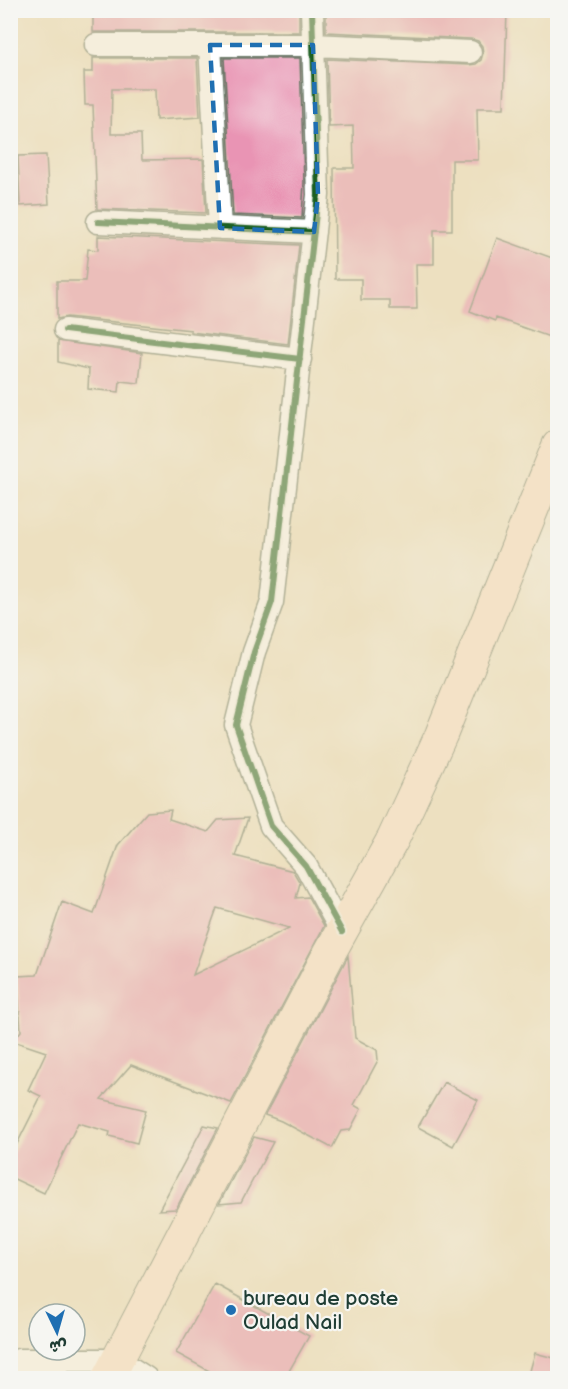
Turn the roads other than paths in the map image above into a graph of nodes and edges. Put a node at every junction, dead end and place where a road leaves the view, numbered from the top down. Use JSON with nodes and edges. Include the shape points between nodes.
{"nodes":[{"id":1,"x":312,"y":10,"type":"edge"},
{"id":2,"x":96,"y":45,"type":"dead end"},
{"id":3,"x":210,"y":45,"type":"junction"},
{"id":4,"x":313,"y":45,"type":"junction"},
{"id":5,"x":470,"y":52,"type":"dead end"},
{"id":6,"x":98,"y":222,"type":"dead end"},
{"id":7,"x":220,"y":228,"type":"junction"},
{"id":8,"x":314,"y":232,"type":"junction"},
{"id":9,"x":65,"y":330,"type":"dead end"},
{"id":10,"x":300,"y":359,"type":"junction"},
{"id":11,"x":558,"y":446,"type":"edge"},
{"id":12,"x":550,"y":483,"type":"edge"},
{"id":13,"x":342,"y":932,"type":"junction"},
{"id":14,"x":15,"y":1358,"type":"edge"},
{"id":15,"x":113,"y":1369,"type":"edge"},
{"id":16,"x":50,"y":1378,"type":"edge"},
{"id":17,"x":146,"y":1378,"type":"edge"}],
"edges":[{"from":1,"to":4,"type":"street"},
{"from":2,"to":3,"type":"street"},
{"from":3,"to":4,"type":"street"},
{"from":3,"to":7,"type":"street"},
{"from":4,"to":5,"type":"street"},
{"from":4,"to":8,"type":"street","via":[[318,195]]},
{"from":6,"to":7,"type":"street"},
{"from":7,"to":8,"type":"street"},
{"from":8,"to":10,"type":"street"},
{"from":9,"to":10,"type":"street"},
{"from":10,"to":13,"type":"street","via":[[272,602],[254,652],[236,725],[271,826],[306,866]]},
{"from":11,"to":12,"type":"main road"},
{"from":12,"to":13,"type":"main road","via":[[393,839]]},
{"from":13,"to":15,"type":"main road"},
{"from":14,"to":15,"type":"street"},
{"from":14,"to":16,"type":"street"},
{"from":15,"to":17,"type":"street"}]}
